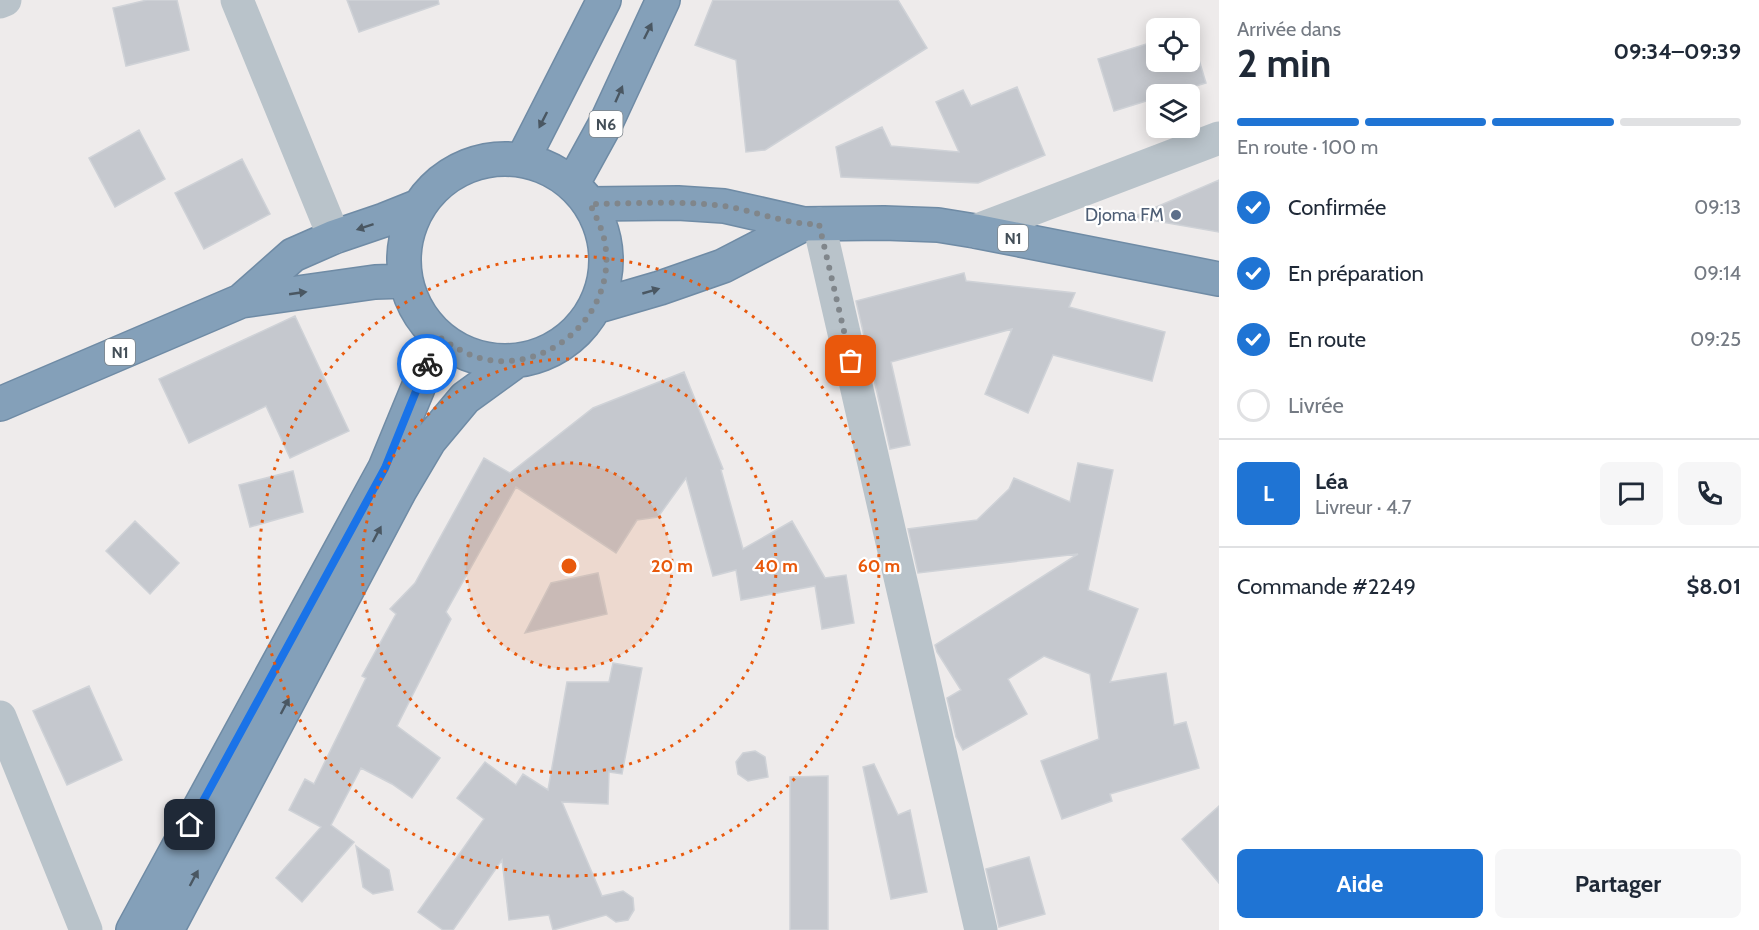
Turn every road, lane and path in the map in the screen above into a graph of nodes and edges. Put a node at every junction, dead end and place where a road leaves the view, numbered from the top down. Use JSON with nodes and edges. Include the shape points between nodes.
{"nodes":[{"id":1,"x":5,"y":0,"type":"edge"},
{"id":2,"x":237,"y":0,"type":"edge"},
{"id":3,"x":604,"y":0,"type":"edge"},
{"id":4,"x":663,"y":0,"type":"edge"},
{"id":5,"x":0,"y":2,"type":"edge"},
{"id":6,"x":1219,"y":138,"type":"edge"},
{"id":7,"x":523,"y":159,"type":"junction"},
{"id":8,"x":581,"y":194,"type":"junction"},
{"id":9,"x":419,"y":206,"type":"junction"},
{"id":10,"x":812,"y":224,"type":"junction"},
{"id":11,"x":975,"y":231,"type":"junction"},
{"id":12,"x":334,"y":237,"type":"junction"},
{"id":13,"x":1219,"y":279,"type":"edge"},
{"id":14,"x":406,"y":280,"type":"junction"},
{"id":15,"x":240,"y":301,"type":"junction"},
{"id":16,"x":595,"y":307,"type":"junction"},
{"id":17,"x":439,"y":337,"type":"junction"},
{"id":18,"x":516,"y":361,"type":"junction"},
{"id":19,"x":0,"y":404,"type":"edge"},
{"id":20,"x":0,"y":717,"type":"edge"},
{"id":21,"x":86,"y":930,"type":"edge"},
{"id":22,"x":133,"y":930,"type":"edge"},
{"id":23,"x":167,"y":930,"type":"edge"},
{"id":24,"x":981,"y":930,"type":"edge"}],
"edges":[{"from":1,"to":5,"type":"street"},
{"from":2,"to":12,"type":"street"},
{"from":3,"to":7,"type":"highway","one_way":true},
{"from":8,"to":4,"type":"highway","number":"N6","one_way":true,"via":[[606,123]]},
{"from":6,"to":11,"type":"street"},
{"from":7,"to":8,"type":"highway","number":"N1","via":[[557,172]]},
{"from":7,"to":9,"type":"highway","number":"N1","via":[[483,160],[447,176]]},
{"from":8,"to":10,"type":"highway","number":"N1","via":[[724,206]]},
{"from":8,"to":16,"type":"highway","number":"N1","via":[[602,229],[606,251],[606,275]]},
{"from":9,"to":12,"type":"highway","number":"N1","one_way":true},
{"from":9,"to":14,"type":"highway","number":"N1","via":[[404,255]]},
{"from":10,"to":11,"type":"highway","number":"N1","via":[[938,225]]},
{"from":16,"to":10,"type":"highway","number":"N1","one_way":true,"via":[[723,266]]},
{"from":10,"to":24,"type":"street"},
{"from":11,"to":13,"type":"highway","number":"N1"},
{"from":12,"to":15,"type":"highway","number":"N1","via":[[293,255]]},
{"from":15,"to":14,"type":"highway","number":"N1","one_way":true},
{"from":14,"to":17,"type":"highway","number":"N1","via":[[418,312]]},
{"from":15,"to":19,"type":"highway","number":"N1"},
{"from":16,"to":18,"type":"highway","number":"N1","via":[[575,333],[548,352]]},
{"from":17,"to":18,"type":"highway","number":"N1","via":[[462,352],[488,360]]},
{"from":17,"to":22,"type":"highway","via":[[385,468]]},
{"from":23,"to":18,"type":"highway","one_way":true,"via":[[429,441],[465,398]]},
{"from":20,"to":21,"type":"street"}]}
